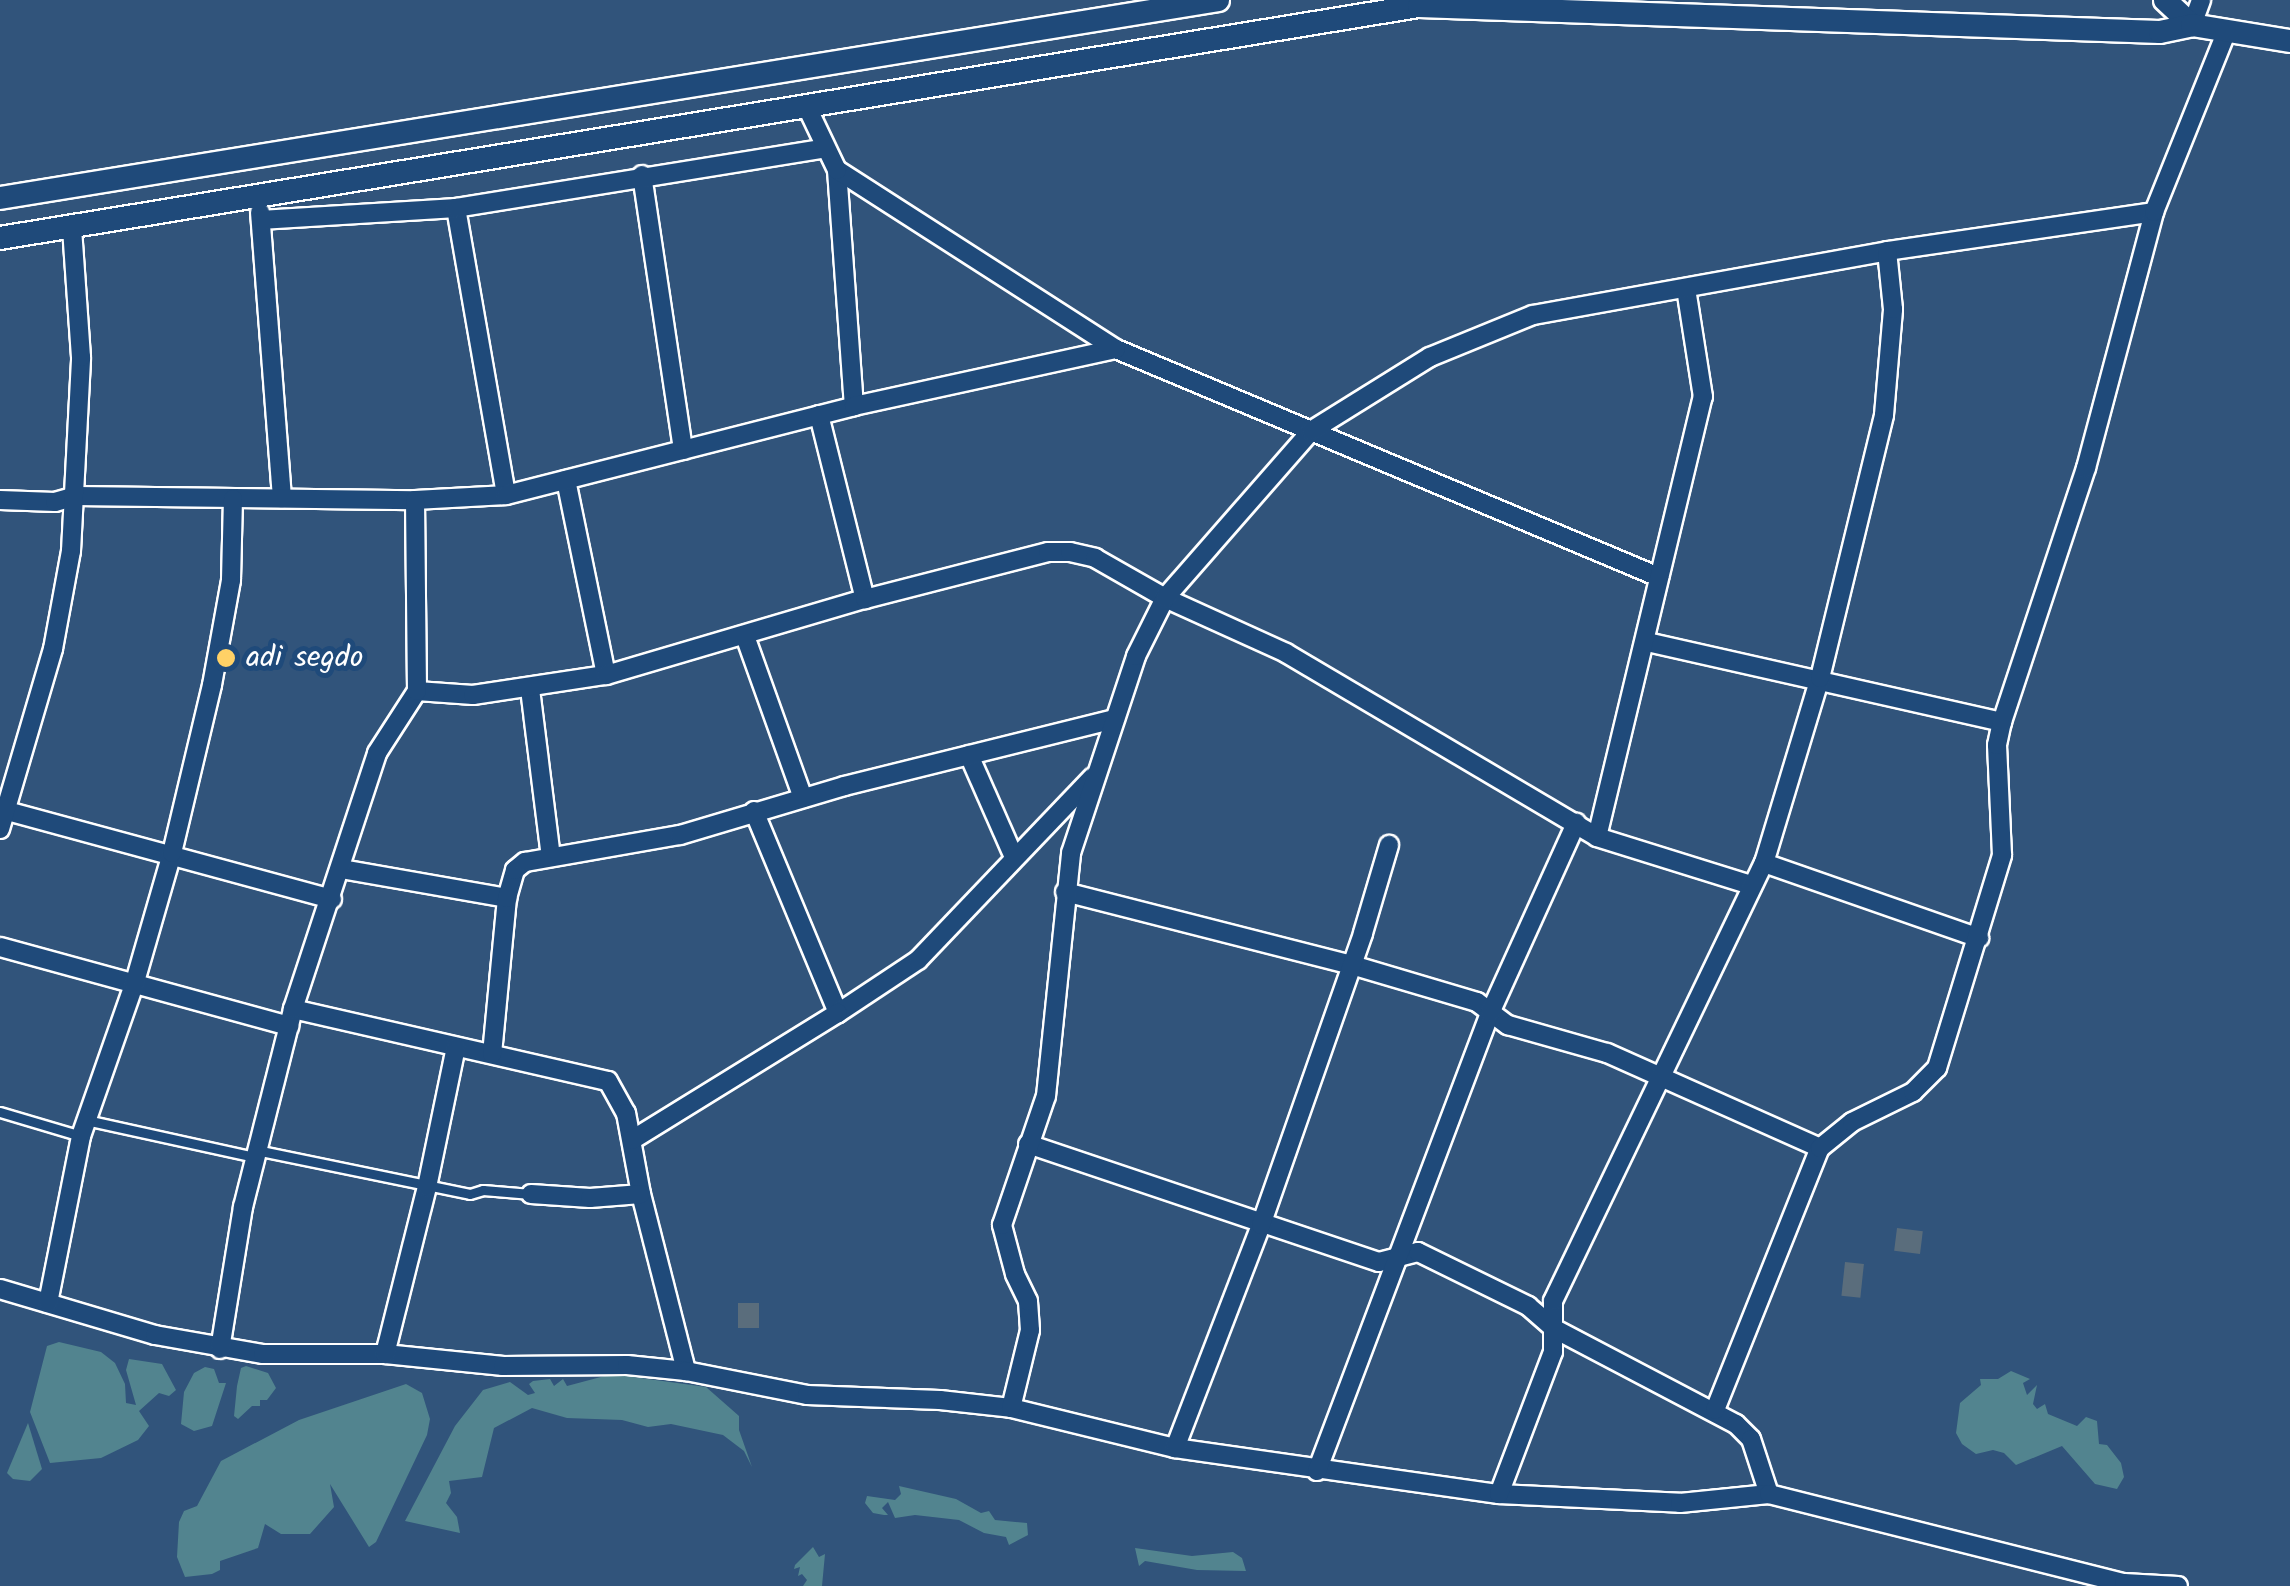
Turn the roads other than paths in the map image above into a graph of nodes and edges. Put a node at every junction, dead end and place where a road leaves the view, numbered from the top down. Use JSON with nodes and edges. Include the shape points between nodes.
{"nodes":[{"id":1,"x":1218,"y":0,"type":"edge"},
{"id":2,"x":2164,"y":0,"type":"edge"},
{"id":3,"x":2201,"y":0,"type":"edge"},
{"id":4,"x":1104,"y":20,"type":"junction"},
{"id":5,"x":2192,"y":25,"type":"junction"},
{"id":6,"x":2227,"y":30,"type":"junction"},
{"id":7,"x":2290,"y":41,"type":"edge"},
{"id":8,"x":1110,"y":57,"type":"junction"},
{"id":9,"x":808,"y":106,"type":"junction"},
{"id":10,"x":825,"y":148,"type":"junction"},
{"id":11,"x":837,"y":170,"type":"junction"},
{"id":12,"x":642,"y":176,"type":"junction"},
{"id":13,"x":0,"y":198,"type":"edge"},
{"id":14,"x":259,"y":208,"type":"junction"},
{"id":15,"x":456,"y":208,"type":"junction"},
{"id":16,"x":2154,"y":212,"type":"junction"},
{"id":17,"x":72,"y":226,"type":"junction"},
{"id":18,"x":0,"y":238,"type":"edge"},
{"id":19,"x":1887,"y":251,"type":"junction"},
{"id":20,"x":1686,"y":289,"type":"junction"},
{"id":21,"x":1116,"y":349,"type":"junction"},
{"id":22,"x":854,"y":406,"type":"junction"},
{"id":23,"x":820,"y":415,"type":"junction"},
{"id":24,"x":1311,"y":431,"type":"junction"},
{"id":25,"x":684,"y":450,"type":"junction"},
{"id":26,"x":566,"y":480,"type":"junction"},
{"id":27,"x":506,"y":495,"type":"junction"},
{"id":28,"x":76,"y":496,"type":"junction"},
{"id":29,"x":282,"y":498,"type":"junction"},
{"id":30,"x":233,"y":499,"type":"junction"},
{"id":31,"x":0,"y":500,"type":"edge"},
{"id":32,"x":414,"y":500,"type":"junction"},
{"id":33,"x":1660,"y":577,"type":"junction"},
{"id":34,"x":1165,"y":598,"type":"junction"},
{"id":35,"x":865,"y":599,"type":"junction"},
{"id":36,"x":745,"y":636,"type":"junction"},
{"id":37,"x":1647,"y":642,"type":"junction"},
{"id":38,"x":606,"y":676,"type":"junction"},
{"id":39,"x":1820,"y":678,"type":"junction"},
{"id":40,"x":530,"y":689,"type":"junction"},
{"id":41,"x":418,"y":691,"type":"junction"},
{"id":42,"x":1116,"y":719,"type":"junction"},
{"id":43,"x":2002,"y":722,"type":"junction"},
{"id":44,"x":969,"y":754,"type":"junction"},
{"id":45,"x":1098,"y":773,"type":"junction"},
{"id":46,"x":803,"y":798,"type":"junction"},
{"id":47,"x":754,"y":810,"type":"junction"},
{"id":48,"x":2,"y":816,"type":"edge"},
{"id":49,"x":1576,"y":824,"type":"junction"},
{"id":50,"x":1597,"y":837,"type":"junction"},
{"id":51,"x":1389,"y":845,"type":"dead end"},
{"id":52,"x":172,"y":853,"type":"junction"},
{"id":53,"x":551,"y":857,"type":"junction"},
{"id":54,"x":1014,"y":858,"type":"junction"},
{"id":55,"x":1764,"y":863,"type":"junction"},
{"id":56,"x":341,"y":870,"type":"junction"},
{"id":57,"x":1751,"y":884,"type":"junction"},
{"id":58,"x":1065,"y":892,"type":"junction"},
{"id":59,"x":507,"y":898,"type":"junction"},
{"id":60,"x":332,"y":899,"type":"junction"},
{"id":61,"x":1979,"y":938,"type":"junction"},
{"id":62,"x":0,"y":947,"type":"edge"},
{"id":63,"x":1352,"y":964,"type":"junction"},
{"id":64,"x":134,"y":985,"type":"junction"},
{"id":65,"x":838,"y":1013,"type":"junction"},
{"id":66,"x":1490,"y":1013,"type":"junction"},
{"id":67,"x":291,"y":1017,"type":"junction"},
{"id":68,"x":456,"y":1047,"type":"junction"},
{"id":69,"x":492,"y":1054,"type":"junction"},
{"id":70,"x":1660,"y":1076,"type":"junction"},
{"id":71,"x":0,"y":1112,"type":"edge"},
{"id":72,"x":84,"y":1128,"type":"junction"},
{"id":73,"x":632,"y":1140,"type":"junction"},
{"id":74,"x":1028,"y":1144,"type":"junction"},
{"id":75,"x":1820,"y":1148,"type":"junction"},
{"id":76,"x":255,"y":1154,"type":"junction"},
{"id":77,"x":427,"y":1186,"type":"junction"},
{"id":78,"x":531,"y":1194,"type":"joint"},
{"id":79,"x":641,"y":1194,"type":"junction"},
{"id":80,"x":1262,"y":1225,"type":"junction"},
{"id":81,"x":1396,"y":1257,"type":"junction"},
{"id":82,"x":0,"y":1289,"type":"edge"},
{"id":83,"x":48,"y":1303,"type":"junction"},
{"id":84,"x":1553,"y":1328,"type":"junction"},
{"id":85,"x":220,"y":1348,"type":"junction"},
{"id":86,"x":385,"y":1354,"type":"junction"},
{"id":87,"x":686,"y":1371,"type":"junction"},
{"id":88,"x":1011,"y":1408,"type":"junction"},
{"id":89,"x":1716,"y":1410,"type":"junction"},
{"id":90,"x":1175,"y":1448,"type":"junction"},
{"id":91,"x":1317,"y":1471,"type":"junction"},
{"id":92,"x":1499,"y":1494,"type":"junction"},
{"id":93,"x":1770,"y":1494,"type":"junction"},
{"id":94,"x":2048,"y":1566,"type":"junction"},
{"id":95,"x":2066,"y":1586,"type":"edge"},
{"id":96,"x":2178,"y":1586,"type":"edge"}],
"edges":[{"from":1,"to":4,"type":"street"},
{"from":2,"to":5,"type":"street"},
{"from":3,"to":5,"type":"street"},
{"from":4,"to":8,"type":"street"},
{"from":4,"to":13,"type":"street"},
{"from":5,"to":6,"type":"street"},
{"from":5,"to":8,"type":"street","via":[[2160,32],[1419,6]]},
{"from":6,"to":7,"type":"street"},
{"from":6,"to":16,"type":"street"},
{"from":8,"to":9,"type":"street"},
{"from":9,"to":10,"type":"street"},
{"from":9,"to":14,"type":"street"},
{"from":10,"to":11,"type":"street"},
{"from":10,"to":12,"type":"street"},
{"from":11,"to":21,"type":"street"},
{"from":11,"to":22,"type":"street"},
{"from":12,"to":15,"type":"street"},
{"from":12,"to":25,"type":"street"},
{"from":14,"to":15,"type":"street"},
{"from":14,"to":17,"type":"street"},
{"from":14,"to":29,"type":"street"},
{"from":15,"to":27,"type":"street"},
{"from":16,"to":19,"type":"street"},
{"from":16,"to":43,"type":"street","via":[[2086,468]]},
{"from":17,"to":18,"type":"street"},
{"from":17,"to":28,"type":"street","via":[[81,356]]},
{"from":19,"to":20,"type":"street"},
{"from":19,"to":39,"type":"street","via":[[1893,309],[1884,415]]},
{"from":20,"to":24,"type":"street","via":[[1532,315],[1430,357]]},
{"from":20,"to":33,"type":"street","via":[[1703,397]]},
{"from":21,"to":22,"type":"street"},
{"from":21,"to":24,"type":"street"},
{"from":22,"to":23,"type":"street"},
{"from":23,"to":25,"type":"street"},
{"from":23,"to":35,"type":"street"},
{"from":24,"to":33,"type":"street"},
{"from":24,"to":34,"type":"street"},
{"from":25,"to":26,"type":"street"},
{"from":26,"to":27,"type":"street"},
{"from":26,"to":38,"type":"street"},
{"from":27,"to":32,"type":"street"},
{"from":28,"to":30,"type":"street"},
{"from":28,"to":31,"type":"street"},
{"from":28,"to":48,"type":"street","via":[[53,649]]},
{"from":29,"to":30,"type":"street"},
{"from":29,"to":32,"type":"street"},
{"from":30,"to":52,"type":"street","via":[[231,580]]},
{"from":32,"to":41,"type":"street"},
{"from":33,"to":37,"type":"street"},
{"from":34,"to":35,"type":"street","via":[[1095,558],[1048,552]]},
{"from":34,"to":42,"type":"street","via":[[1136,656]]},
{"from":34,"to":49,"type":"street","via":[[1286,653]]},
{"from":35,"to":36,"type":"street"},
{"from":36,"to":38,"type":"street"},
{"from":36,"to":46,"type":"street"},
{"from":37,"to":39,"type":"street"},
{"from":37,"to":50,"type":"street"},
{"from":38,"to":40,"type":"street"},
{"from":39,"to":43,"type":"street"},
{"from":39,"to":55,"type":"street"},
{"from":40,"to":41,"type":"street","via":[[473,696]]},
{"from":40,"to":53,"type":"street"},
{"from":41,"to":56,"type":"street","via":[[377,754]]},
{"from":42,"to":44,"type":"street"},
{"from":42,"to":45,"type":"street"},
{"from":43,"to":61,"type":"street","via":[[2002,854]]},
{"from":44,"to":46,"type":"street"},
{"from":44,"to":54,"type":"street"},
{"from":45,"to":54,"type":"street"},
{"from":45,"to":58,"type":"street"},
{"from":46,"to":47,"type":"street"},
{"from":47,"to":53,"type":"street","via":[[680,835]]},
{"from":47,"to":65,"type":"street"},
{"from":48,"to":52,"type":"street"},
{"from":49,"to":50,"type":"street"},
{"from":49,"to":66,"type":"street"},
{"from":50,"to":57,"type":"street"},
{"from":51,"to":63,"type":"street"},
{"from":52,"to":60,"type":"street"},
{"from":52,"to":64,"type":"street"},
{"from":53,"to":59,"type":"street","via":[[515,870]]},
{"from":54,"to":65,"type":"street","via":[[918,960]]},
{"from":55,"to":57,"type":"street"},
{"from":55,"to":61,"type":"street"},
{"from":56,"to":59,"type":"street"},
{"from":56,"to":60,"type":"street"},
{"from":57,"to":70,"type":"street"},
{"from":58,"to":63,"type":"street"},
{"from":58,"to":74,"type":"street","via":[[1048,1081]]},
{"from":59,"to":69,"type":"street"},
{"from":60,"to":67,"type":"street"},
{"from":61,"to":75,"type":"street","via":[[1927,1080]]},
{"from":62,"to":64,"type":"street"},
{"from":63,"to":66,"type":"street","via":[[1478,1002]]},
{"from":63,"to":80,"type":"street"},
{"from":64,"to":67,"type":"street"},
{"from":64,"to":72,"type":"street"},
{"from":65,"to":73,"type":"street"},
{"from":66,"to":70,"type":"street"},
{"from":66,"to":81,"type":"street"},
{"from":67,"to":68,"type":"street"},
{"from":67,"to":76,"type":"street"},
{"from":68,"to":69,"type":"street"},
{"from":68,"to":77,"type":"street"},
{"from":69,"to":73,"type":"street","via":[[608,1081]]},
{"from":70,"to":75,"type":"street"},
{"from":70,"to":84,"type":"street","via":[[1553,1301]]},
{"from":71,"to":72,"type":"lane"},
{"from":72,"to":76,"type":"lane"},
{"from":72,"to":83,"type":"street"},
{"from":73,"to":79,"type":"street"},
{"from":74,"to":80,"type":"street"},
{"from":74,"to":88,"type":"street","via":[[1002,1225],[1029,1316]]},
{"from":75,"to":89,"type":"street"},
{"from":76,"to":77,"type":"lane"},
{"from":76,"to":85,"type":"street"},
{"from":77,"to":78,"type":"lane"},
{"from":77,"to":86,"type":"street"},
{"from":78,"to":79,"type":"street"},
{"from":79,"to":87,"type":"street"},
{"from":80,"to":81,"type":"street","via":[[1379,1262]]},
{"from":80,"to":90,"type":"street"},
{"from":81,"to":84,"type":"street","via":[[1418,1252],[1528,1306]]},
{"from":81,"to":91,"type":"street"},
{"from":82,"to":83,"type":"street"},
{"from":83,"to":85,"type":"street"},
{"from":84,"to":89,"type":"street"},
{"from":84,"to":92,"type":"street","via":[[1552,1352]]},
{"from":85,"to":86,"type":"street"},
{"from":86,"to":87,"type":"street","via":[[503,1366]]},
{"from":87,"to":88,"type":"street","via":[[808,1395]]},
{"from":88,"to":90,"type":"street"},
{"from":89,"to":93,"type":"street","via":[[1751,1439]]},
{"from":90,"to":91,"type":"street"},
{"from":91,"to":92,"type":"street"},
{"from":92,"to":93,"type":"street","via":[[1680,1503]]},
{"from":93,"to":94,"type":"street"},
{"from":94,"to":95,"type":"street"},
{"from":94,"to":96,"type":"street"}]}
